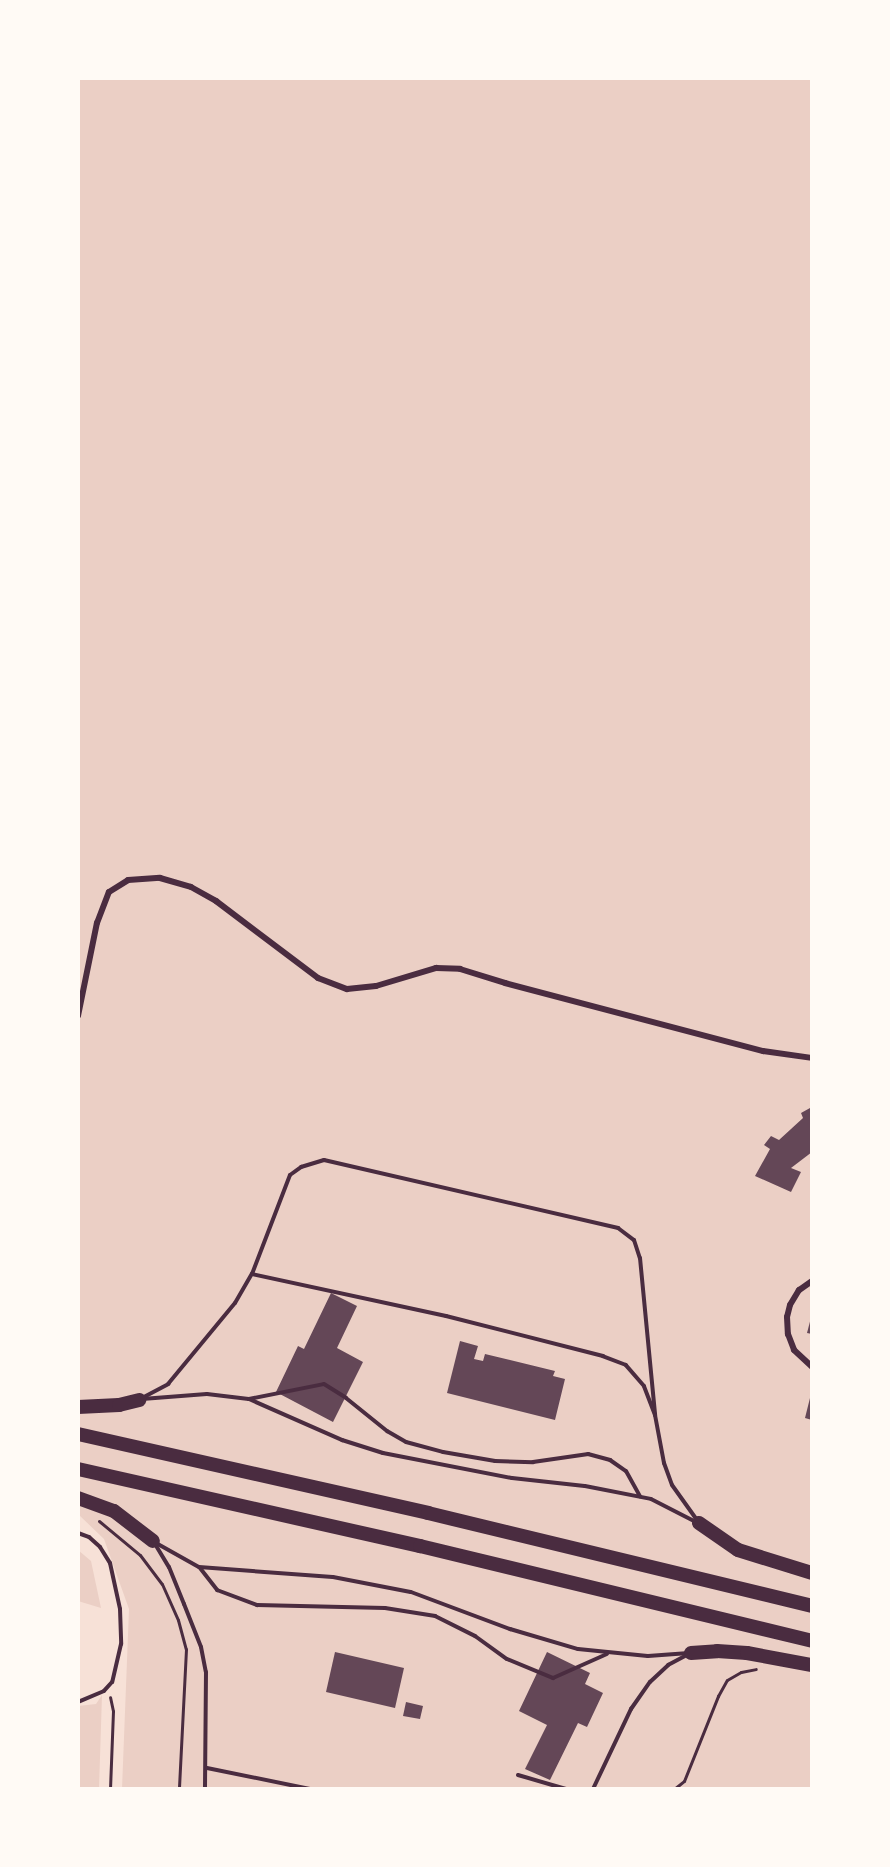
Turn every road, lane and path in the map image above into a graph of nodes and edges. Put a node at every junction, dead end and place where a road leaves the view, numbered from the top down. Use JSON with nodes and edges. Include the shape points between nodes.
{"nodes":[{"id":1,"x":78,"y":1017,"type":"edge"},
{"id":2,"x":812,"y":1058,"type":"edge"},
{"id":3,"x":252,"y":1274,"type":"junction"},
{"id":4,"x":812,"y":1281,"type":"edge"},
{"id":5,"x":812,"y":1367,"type":"edge"},
{"id":6,"x":139,"y":1400,"type":"junction"},
{"id":7,"x":249,"y":1400,"type":"junction"},
{"id":8,"x":78,"y":1407,"type":"edge"},
{"id":9,"x":654,"y":1414,"type":"junction"},
{"id":10,"x":78,"y":1434,"type":"edge"},
{"id":11,"x":78,"y":1469,"type":"edge"},
{"id":12,"x":640,"y":1497,"type":"junction"},
{"id":13,"x":78,"y":1498,"type":"edge"},
{"id":14,"x":94,"y":1517,"type":"dead end"},
{"id":15,"x":699,"y":1523,"type":"junction"},
{"id":16,"x":78,"y":1533,"type":"edge"},
{"id":17,"x":153,"y":1541,"type":"junction"},
{"id":18,"x":200,"y":1567,"type":"junction"},
{"id":19,"x":812,"y":1573,"type":"edge"},
{"id":20,"x":812,"y":1606,"type":"edge"},
{"id":21,"x":812,"y":1641,"type":"edge"},
{"id":22,"x":609,"y":1653,"type":"junction"},
{"id":23,"x":691,"y":1653,"type":"junction"},
{"id":24,"x":812,"y":1665,"type":"edge"},
{"id":25,"x":766,"y":1668,"type":"dead end"},
{"id":26,"x":108,"y":1687,"type":"junction"},
{"id":27,"x":78,"y":1702,"type":"edge"},
{"id":28,"x":207,"y":1768,"type":"junction"},
{"id":29,"x":518,"y":1775,"type":"dead end"},
{"id":30,"x":110,"y":1789,"type":"edge"},
{"id":31,"x":178,"y":1789,"type":"edge"},
{"id":32,"x":206,"y":1789,"type":"edge"},
{"id":33,"x":310,"y":1789,"type":"edge"},
{"id":34,"x":566,"y":1789,"type":"edge"},
{"id":35,"x":592,"y":1789,"type":"edge"},
{"id":36,"x":674,"y":1789,"type":"edge"}],
"edges":[{"from":1,"to":2,"type":"street","via":[[97,923],[109,892],[129,880],[160,878],[191,887],[216,901],[318,978],[347,989],[376,986],[436,968],[460,969],[763,1051]]},
{"from":3,"to":6,"type":"lane","via":[[221,1323],[168,1384]]},
{"from":3,"to":9,"type":"lane","via":[[446,1316],[603,1356],[626,1365],[644,1386]]},
{"from":3,"to":9,"type":"lane","via":[[290,1175],[324,1160],[618,1228],[634,1240],[640,1258]]},
{"from":4,"to":5,"type":"street","via":[[799,1290],[787,1317],[794,1350]]},
{"from":6,"to":7,"type":"lane","via":[[207,1394]]},
{"from":6,"to":8,"type":"highway"},
{"from":7,"to":12,"type":"lane","via":[[383,1453],[512,1479],[585,1486]]},
{"from":7,"to":12,"type":"lane","via":[[324,1384],[406,1442],[495,1461],[533,1462],[588,1454],[610,1460],[626,1471]]},
{"from":9,"to":15,"type":"lane","via":[[663,1463],[672,1485]]},
{"from":10,"to":20,"type":"highway","via":[[416,1510]]},
{"from":11,"to":21,"type":"highway","via":[[319,1522]]},
{"from":12,"to":15,"type":"lane"},
{"from":13,"to":17,"type":"highway","via":[[114,1511]]},
{"from":14,"to":31,"type":"path","via":[[140,1555],[162,1584],[178,1620],[186,1649]]},
{"from":15,"to":19,"type":"highway","via":[[738,1550]]},
{"from":16,"to":26,"type":"lane","via":[[100,1547],[115,1581],[122,1644]]},
{"from":17,"to":18,"type":"lane"},
{"from":17,"to":28,"type":"lane","via":[[169,1567],[201,1647],[206,1672]]},
{"from":18,"to":22,"type":"lane","via":[[374,1584],[411,1592],[558,1644]]},
{"from":18,"to":22,"type":"lane","via":[[217,1590],[257,1605],[385,1608],[435,1616],[475,1636],[507,1659],[553,1678]]},
{"from":22,"to":23,"type":"lane"},
{"from":23,"to":24,"type":"highway","via":[[747,1653]]},
{"from":23,"to":35,"type":"lane","via":[[668,1665],[650,1682],[631,1709]]},
{"from":25,"to":36,"type":"path","via":[[741,1672],[728,1680],[684,1781]]},
{"from":26,"to":27,"type":"lane"},
{"from":26,"to":30,"type":"path","via":[[113,1710]]},
{"from":28,"to":32,"type":"lane"},
{"from":28,"to":33,"type":"lane"},
{"from":29,"to":34,"type":"lane"}]}
